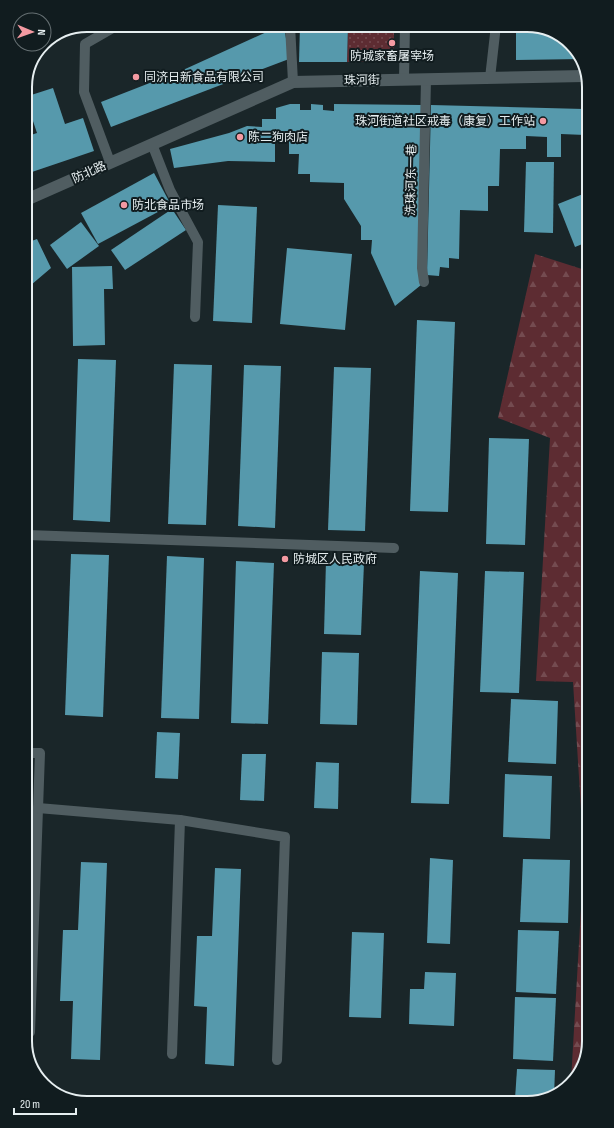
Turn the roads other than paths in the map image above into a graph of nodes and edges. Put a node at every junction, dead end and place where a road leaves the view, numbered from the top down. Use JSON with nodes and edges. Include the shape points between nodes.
{"nodes":[{"id":1,"x":106,"y":32,"type":"edge"},
{"id":2,"x":290,"y":32,"type":"edge"},
{"id":3,"x":405,"y":32,"type":"edge"},
{"id":4,"x":495,"y":32,"type":"edge"},
{"id":5,"x":581,"y":76,"type":"edge"},
{"id":6,"x":490,"y":78,"type":"junction"},
{"id":7,"x":404,"y":79,"type":"junction"},
{"id":8,"x":426,"y":79,"type":"junction"},
{"id":9,"x":293,"y":82,"type":"junction"},
{"id":10,"x":152,"y":144,"type":"junction"},
{"id":11,"x":110,"y":162,"type":"junction"},
{"id":12,"x":32,"y":197,"type":"edge"},
{"id":13,"x":424,"y":282,"type":"dead end"},
{"id":14,"x":195,"y":317,"type":"dead end"},
{"id":15,"x":32,"y":535,"type":"edge"},
{"id":16,"x":394,"y":548,"type":"dead end"},
{"id":17,"x":32,"y":753,"type":"edge"},
{"id":18,"x":38,"y":808,"type":"junction"},
{"id":19,"x":180,"y":820,"type":"junction"},
{"id":20,"x":32,"y":938,"type":"edge"},
{"id":21,"x":172,"y":1054,"type":"dead end"},
{"id":22,"x":277,"y":1060,"type":"dead end"}],
"edges":[{"from":1,"to":11,"type":"lane","via":[[85,44],[84,92]]},
{"from":2,"to":9,"type":"lane"},
{"from":3,"to":7,"type":"lane"},
{"from":4,"to":6,"type":"lane"},
{"from":5,"to":6,"type":"street","name":"珠河街"},
{"from":6,"to":8,"type":"street","name":"珠河街"},
{"from":7,"to":8,"type":"street","name":"珠河街"},
{"from":7,"to":9,"type":"street","name":"珠河街"},
{"from":8,"to":13,"type":"lane","name":"洗珠河东一巷","via":[[422,268]]},
{"from":9,"to":10,"type":"street","name":"珠河街"},
{"from":10,"to":11,"type":"street","name":"防北路"},
{"from":10,"to":14,"type":"lane","via":[[170,190],[198,242]]},
{"from":11,"to":12,"type":"street","name":"防北路"},
{"from":15,"to":16,"type":"lane"},
{"from":17,"to":18,"type":"lane","via":[[40,754]]},
{"from":18,"to":19,"type":"lane"},
{"from":18,"to":20,"type":"lane"},
{"from":19,"to":21,"type":"lane"},
{"from":19,"to":22,"type":"lane","via":[[286,837]]}]}
